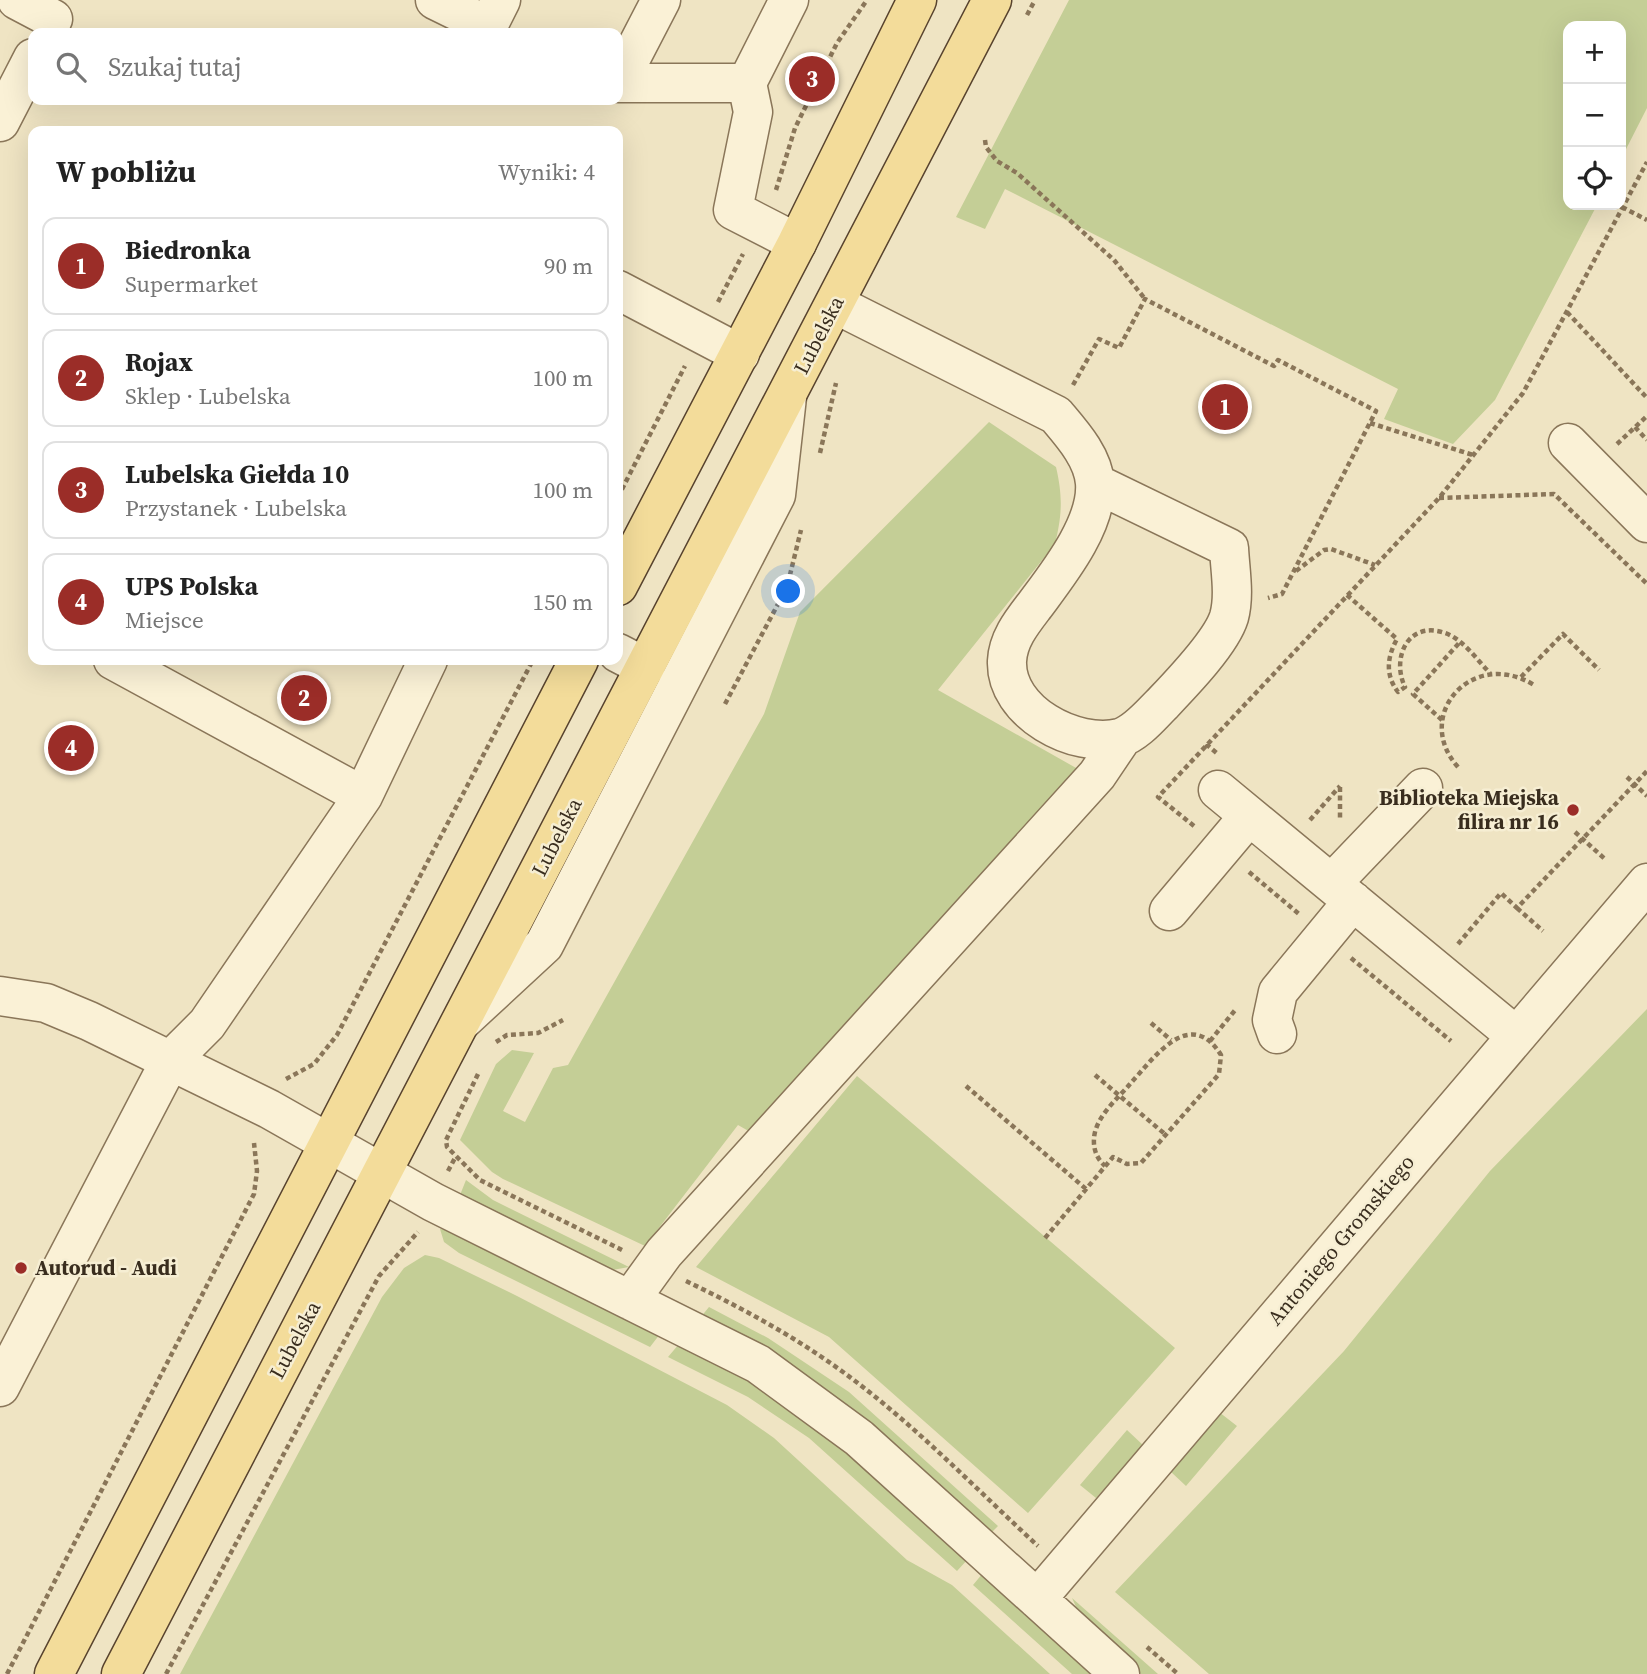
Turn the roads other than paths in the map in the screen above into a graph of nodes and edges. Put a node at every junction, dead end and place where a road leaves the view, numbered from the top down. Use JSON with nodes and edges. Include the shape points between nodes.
{"nodes":[{"id":1,"x":18,"y":0,"type":"edge"},
{"id":2,"x":435,"y":0,"type":"edge"},
{"id":3,"x":501,"y":0,"type":"edge"},
{"id":4,"x":661,"y":0,"type":"edge"},
{"id":5,"x":789,"y":0,"type":"edge"},
{"id":6,"x":918,"y":0,"type":"edge"},
{"id":7,"x":992,"y":0,"type":"edge"},
{"id":8,"x":55,"y":17,"type":"edge"},
{"id":9,"x":28,"y":68,"type":"edge"},
{"id":10,"x":623,"y":73,"type":"edge"},
{"id":11,"x":623,"y":83,"type":"edge"},
{"id":12,"x":747,"y":83,"type":"junction"},
{"id":13,"x":0,"y":122,"type":"edge"},
{"id":14,"x":797,"y":243,"type":"junction"},
{"id":15,"x":623,"y":293,"type":"edge"},
{"id":16,"x":835,"y":304,"type":"junction"},
{"id":17,"x":740,"y":354,"type":"junction"},
{"id":18,"x":787,"y":397,"type":"junction"},
{"id":19,"x":1568,"y":443,"type":"dead end"},
{"id":20,"x":1095,"y":483,"type":"junction"},
{"id":21,"x":1640,"y":540,"type":"edge"},
{"id":22,"x":623,"y":576,"type":"edge"},
{"id":23,"x":632,"y":660,"type":"edge"},
{"id":24,"x":122,"y":665,"type":"edge"},
{"id":25,"x":426,"y":665,"type":"edge"},
{"id":26,"x":576,"y":665,"type":"edge"},
{"id":27,"x":1122,"y":737,"type":"junction"},
{"id":28,"x":1423,"y":788,"type":"dead end"},
{"id":29,"x":1218,"y":790,"type":"dead end"},
{"id":30,"x":363,"y":796,"type":"junction"},
{"id":31,"x":1250,"y":816,"type":"junction"},
{"id":32,"x":1647,"y":883,"type":"edge"},
{"id":33,"x":1342,"y":892,"type":"junction"},
{"id":34,"x":1169,"y":911,"type":"dead end"},
{"id":35,"x":0,"y":996,"type":"edge"},
{"id":36,"x":461,"y":1022,"type":"junction"},
{"id":37,"x":1277,"y":1034,"type":"dead end"},
{"id":38,"x":1515,"y":1035,"type":"junction"},
{"id":39,"x":170,"y":1061,"type":"junction"},
{"id":40,"x":331,"y":1143,"type":"junction"},
{"id":41,"x":382,"y":1175,"type":"junction"},
{"id":42,"x":630,"y":1300,"type":"junction"},
{"id":43,"x":0,"y":1387,"type":"edge"},
{"id":44,"x":1037,"y":1599,"type":"junction"},
{"id":45,"x":54,"y":1674,"type":"edge"},
{"id":46,"x":121,"y":1674,"type":"edge"},
{"id":47,"x":1120,"y":1674,"type":"edge"}],
"edges":[{"from":1,"to":8,"type":"street"},
{"from":2,"to":3,"type":"street","via":[[488,26]]},
{"from":4,"to":10,"type":"street"},
{"from":5,"to":12,"type":"street"},
{"from":6,"to":14,"type":"main road"},
{"from":7,"to":16,"type":"main road","name":"Lubelska"},
{"from":9,"to":13,"type":"street"},
{"from":11,"to":12,"type":"street"},
{"from":12,"to":14,"type":"street","via":[[753,112],[733,210]]},
{"from":14,"to":17,"type":"main road"},
{"from":15,"to":17,"type":"street"},
{"from":16,"to":18,"type":"main road","name":"Lubelska"},
{"from":16,"to":20,"type":"street","via":[[1056,415],[1081,448]]},
{"from":17,"to":22,"type":"main road"},
{"from":18,"to":23,"type":"main road","name":"Lubelska"},
{"from":18,"to":36,"type":"street","via":[[776,495],[544,945]]},
{"from":19,"to":21,"type":"street"},
{"from":20,"to":27,"type":"street","via":[[1093,502],[1076,546],[1021,623],[1010,642],[1007,662],[1010,682],[1035,715],[1078,735]]},
{"from":20,"to":27,"type":"street","via":[[1229,548],[1232,597],[1220,634],[1168,697]]},
{"from":23,"to":36,"type":"main road","name":"Lubelska"},
{"from":24,"to":30,"type":"street"},
{"from":25,"to":30,"type":"street"},
{"from":26,"to":40,"type":"main road"},
{"from":27,"to":42,"type":"street","via":[[1097,775],[664,1253]]},
{"from":28,"to":33,"type":"street"},
{"from":29,"to":31,"type":"street"},
{"from":30,"to":39,"type":"street","via":[[208,1024]]},
{"from":31,"to":33,"type":"street"},
{"from":31,"to":34,"type":"street"},
{"from":32,"to":38,"type":"street","name":"Antoniego Gromskiego"},
{"from":33,"to":37,"type":"street","via":[[1278,992],[1272,1020]]},
{"from":33,"to":38,"type":"street"},
{"from":35,"to":39,"type":"street","via":[[46,1003]]},
{"from":36,"to":41,"type":"main road","name":"Lubelska"},
{"from":38,"to":44,"type":"street","name":"Antoniego Gromskiego"},
{"from":39,"to":40,"type":"street"},
{"from":39,"to":43,"type":"street"},
{"from":40,"to":41,"type":"street"},
{"from":40,"to":45,"type":"main road"},
{"from":41,"to":42,"type":"street"},
{"from":41,"to":46,"type":"main road","name":"Lubelska"},
{"from":42,"to":44,"type":"street","via":[[758,1364],[859,1438]]},
{"from":44,"to":47,"type":"street"}]}
